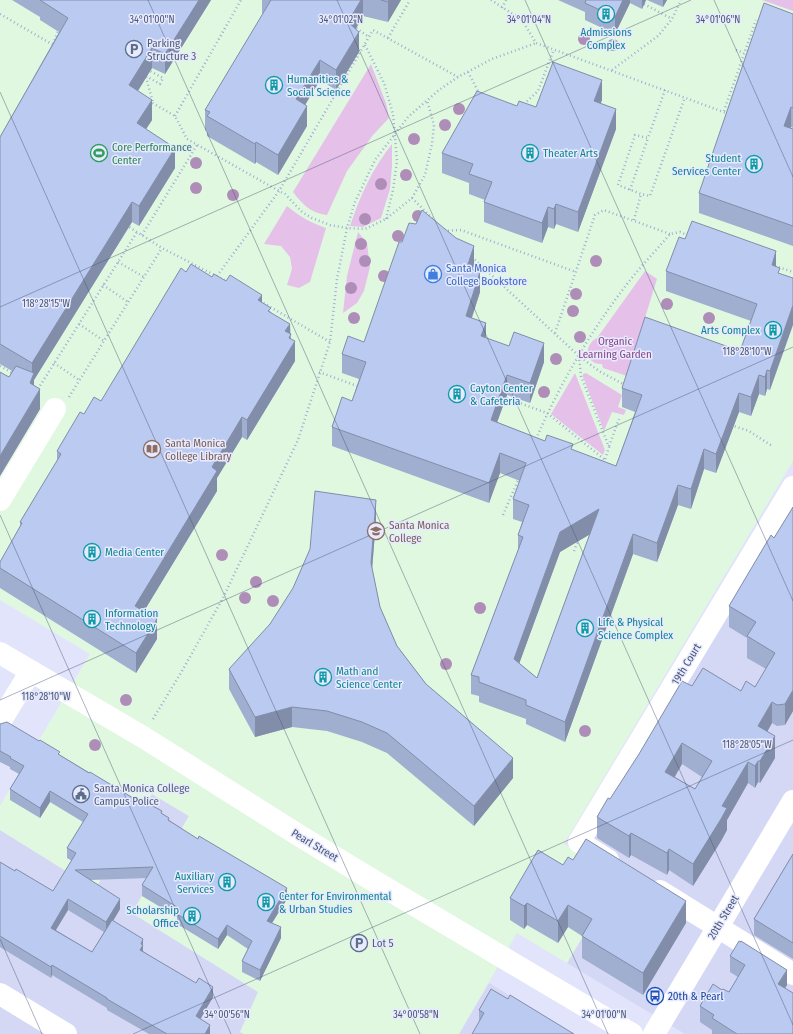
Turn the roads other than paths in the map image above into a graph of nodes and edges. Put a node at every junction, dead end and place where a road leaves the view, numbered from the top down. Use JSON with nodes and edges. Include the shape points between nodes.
{"nodes":[{"id":1,"x":55,"y":409,"type":"road end"},
{"id":2,"x":793,"y":487,"type":"edge"},
{"id":3,"x":0,"y":500,"type":"edge"},
{"id":4,"x":0,"y":653,"type":"edge"},
{"id":5,"x":31,"y":671,"type":"junction"},
{"id":6,"x":0,"y":722,"type":"edge"},
{"id":7,"x":793,"y":801,"type":"edge"},
{"id":8,"x":625,"y":870,"type":"edge"},
{"id":9,"x":645,"y":882,"type":"edge"},
{"id":10,"x":718,"y":927,"type":"junction"},
{"id":11,"x":793,"y":974,"type":"edge"},
{"id":12,"x":0,"y":994,"type":"edge"},
{"id":13,"x":66,"y":1034,"type":"edge"},
{"id":14,"x":632,"y":1034,"type":"edge"},
{"id":15,"x":654,"y":1034,"type":"edge"}],
"edges":[{"from":1,"to":3,"type":"street"},
{"from":2,"to":8,"type":"street","name":"19th Court","via":[[579,842]]},
{"from":4,"to":5,"type":"street","name":"Pearl Street"},
{"from":5,"to":6,"type":"street"},
{"from":5,"to":14,"type":"street","name":"Pearl Street","via":[[143,737],[311,843]]},
{"from":7,"to":10,"type":"street","name":"20th Street"},
{"from":9,"to":10,"type":"street"},
{"from":10,"to":11,"type":"street"},
{"from":10,"to":15,"type":"street","name":"20th Street"},
{"from":12,"to":13,"type":"street"}]}
